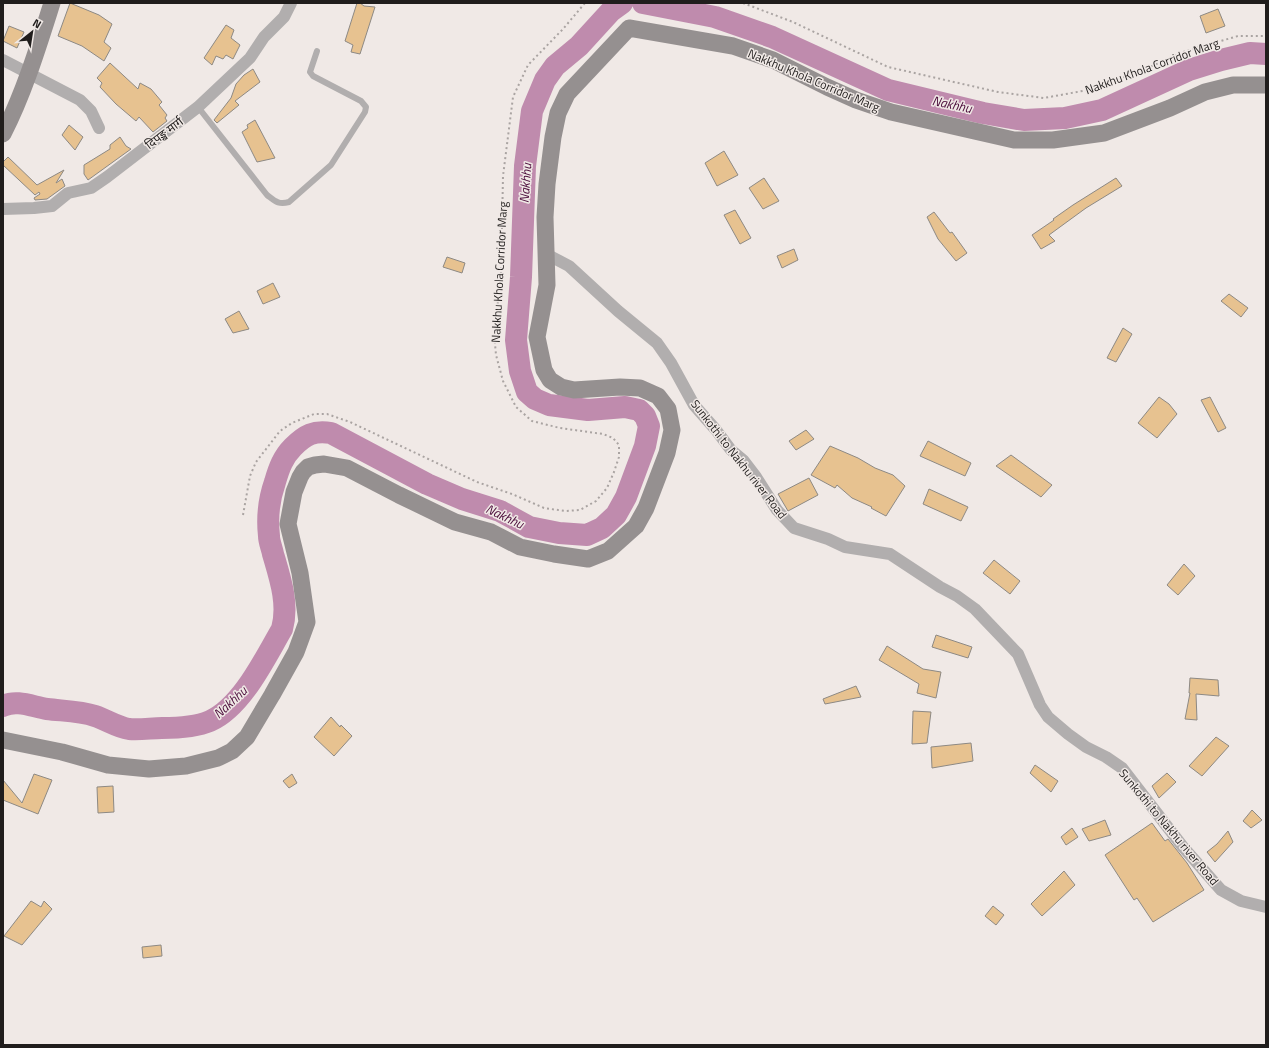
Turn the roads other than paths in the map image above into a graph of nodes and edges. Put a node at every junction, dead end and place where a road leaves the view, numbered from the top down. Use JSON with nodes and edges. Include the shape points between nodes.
{"nodes":[{"id":1,"x":52,"y":3,"type":"edge"},
{"id":2,"x":291,"y":3,"type":"edge"},
{"id":3,"x":317,"y":51,"type":"dead end"},
{"id":4,"x":3,"y":60,"type":"edge"},
{"id":5,"x":28,"y":74,"type":"junction"},
{"id":6,"x":1266,"y":84,"type":"edge"},
{"id":7,"x":198,"y":107,"type":"junction"},
{"id":8,"x":99,"y":128,"type":"dead end"},
{"id":9,"x":3,"y":134,"type":"edge"},
{"id":10,"x":3,"y":209,"type":"edge"},
{"id":11,"x":546,"y":254,"type":"junction"},
{"id":12,"x":3,"y":740,"type":"edge"},
{"id":13,"x":1266,"y":907,"type":"edge"}],
"edges":[{"from":1,"to":5,"type":"street"},
{"from":2,"to":7,"type":"street","name":"दिपङ्ख मार्ग","via":[[284,17],[264,37],[250,58]]},
{"from":3,"to":7,"type":"lane","via":[[310,72],[313,76],[361,101],[366,107],[331,165],[289,202],[282,204],[267,195]]},
{"from":4,"to":5,"type":"street"},
{"from":5,"to":8,"type":"street","via":[[80,100],[91,111]]},
{"from":5,"to":9,"type":"street","via":[[14,113]]},
{"from":6,"to":11,"type":"street","name":"Nakkhu Khola Corridor Marg","via":[[1233,85],[1205,92],[1104,133],[1053,140],[1014,140],[891,112],[826,87],[773,60],[733,46],[629,28],[567,94],[558,113],[547,184]]},
{"from":7,"to":10,"type":"street","name":"दिपङ्ख मार्ग","via":[[91,188],[68,193],[52,206]]},
{"from":11,"to":12,"type":"street","via":[[547,285],[537,337],[544,370],[550,380],[561,387],[574,390],[640,388],[658,396],[668,410],[672,430],[667,453],[646,508],[636,526],[624,537],[608,551],[588,559],[520,547],[491,532],[455,522],[347,468],[316,464],[308,467],[300,478],[294,492],[288,524],[300,573],[307,622],[296,652],[272,695],[247,737],[232,751],[218,758],[186,766],[149,769],[108,765]]},
{"from":11,"to":13,"type":"street","name":"Sunkothi to Nakhu river Road","via":[[569,266],[657,344],[672,363],[694,405],[731,450],[743,460],[777,510],[794,528],[845,547],[890,554],[975,609],[1018,654],[1040,705],[1048,717],[1086,748],[1122,768],[1183,847],[1221,890],[1241,902]]}]}
